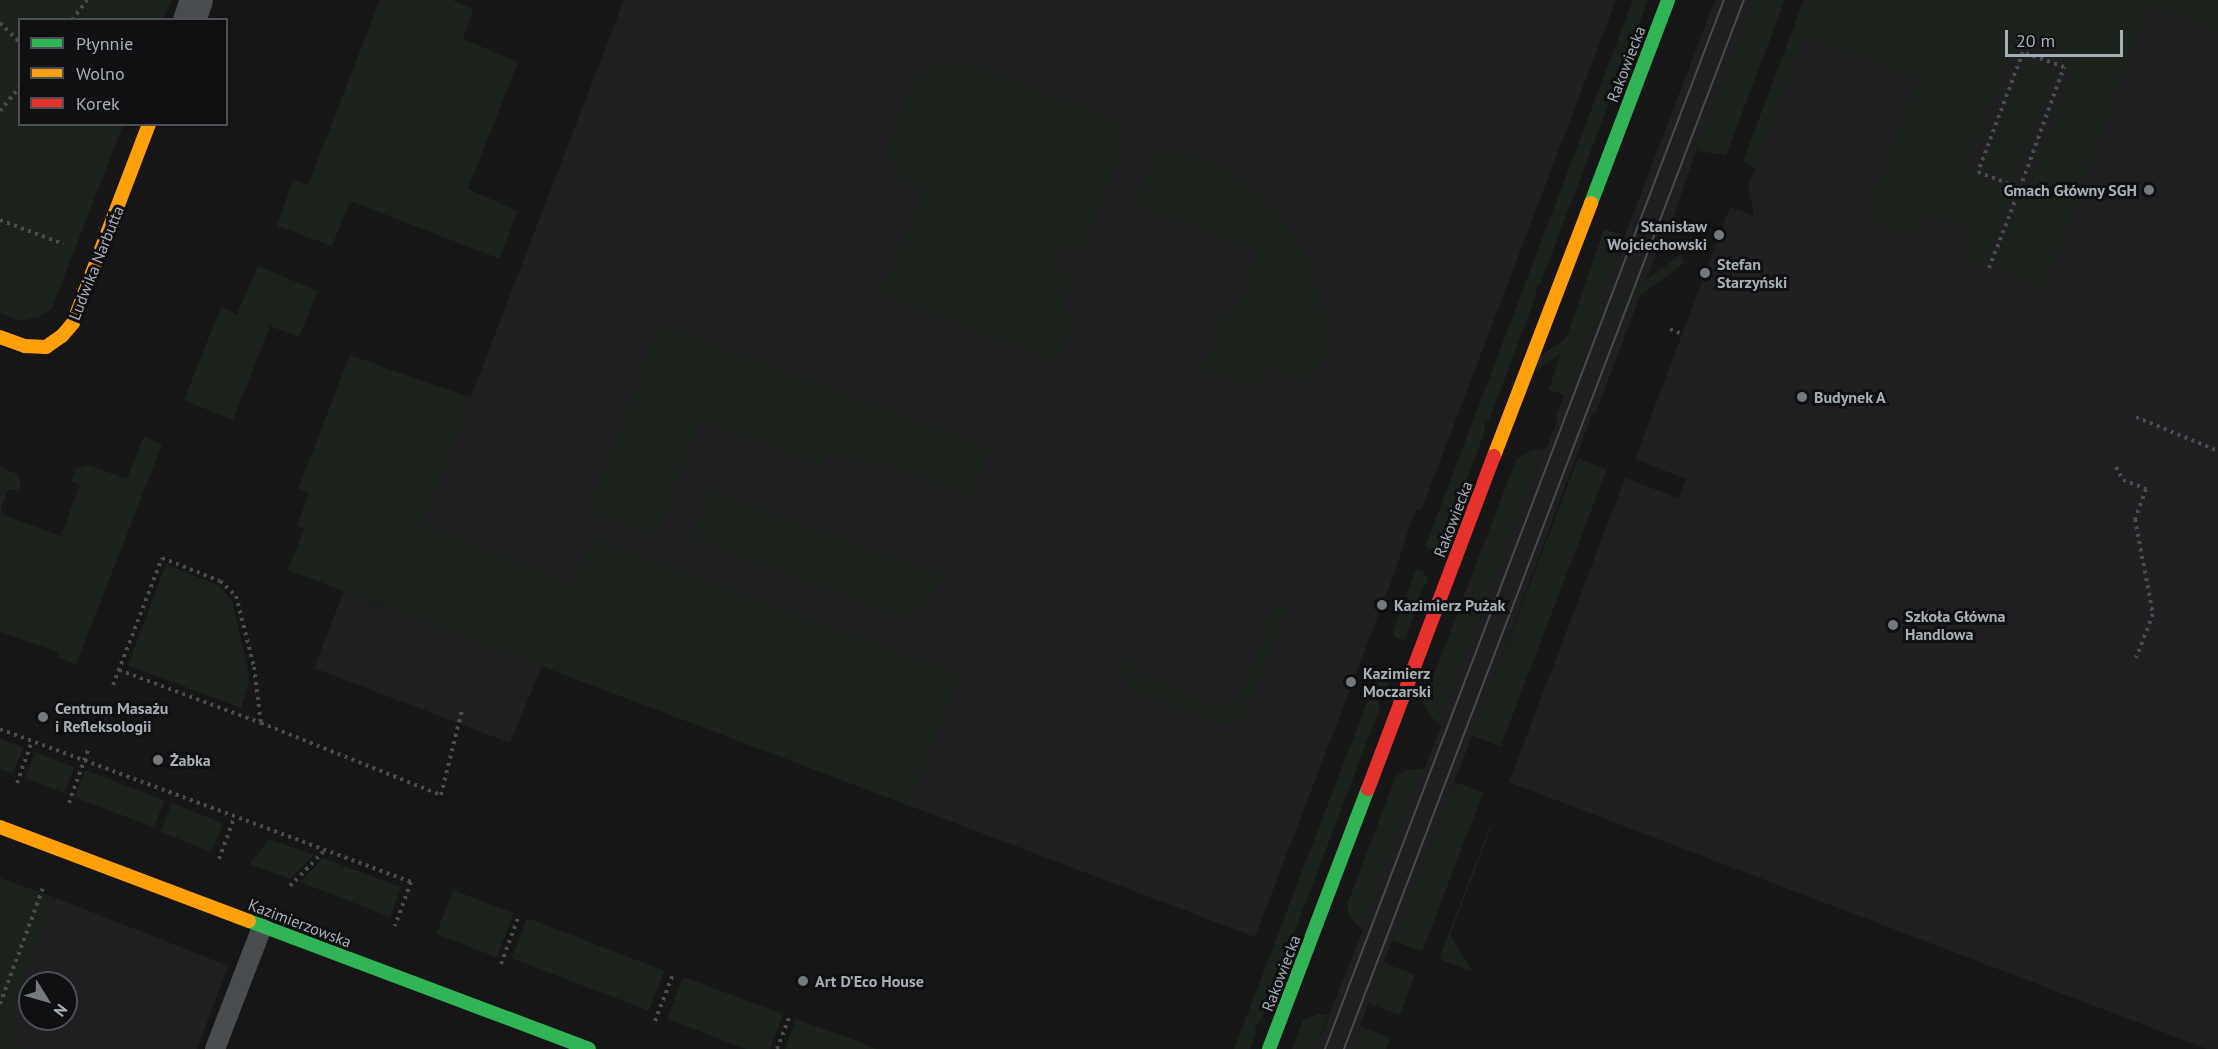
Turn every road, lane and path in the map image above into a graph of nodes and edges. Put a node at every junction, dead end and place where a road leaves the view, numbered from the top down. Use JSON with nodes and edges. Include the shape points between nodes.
{"nodes":[{"id":1,"x":87,"y":0,"type":"edge"},
{"id":2,"x":196,"y":0,"type":"edge"},
{"id":3,"x":1668,"y":0,"type":"edge"},
{"id":4,"x":74,"y":18,"type":"edge"},
{"id":5,"x":190,"y":18,"type":"edge"},
{"id":6,"x":0,"y":23,"type":"edge"},
{"id":7,"x":18,"y":40,"type":"edge"},
{"id":8,"x":18,"y":88,"type":"edge"},
{"id":9,"x":0,"y":111,"type":"edge"},
{"id":10,"x":149,"y":126,"type":"edge"},
{"id":11,"x":2020,"y":188,"type":"junction"},
{"id":12,"x":0,"y":220,"type":"edge"},
{"id":13,"x":65,"y":245,"type":"dead end"},
{"id":14,"x":1989,"y":268,"type":"dead end"},
{"id":15,"x":1670,"y":329,"type":"dead end"},
{"id":16,"x":1682,"y":334,"type":"dead end"},
{"id":17,"x":0,"y":337,"type":"edge"},
{"id":18,"x":2136,"y":417,"type":"dead end"},
{"id":19,"x":2218,"y":451,"type":"edge"},
{"id":20,"x":2116,"y":466,"type":"dead end"},
{"id":21,"x":2136,"y":658,"type":"dead end"},
{"id":22,"x":119,"y":670,"type":"junction"},
{"id":23,"x":113,"y":686,"type":"dead end"},
{"id":24,"x":462,"y":710,"type":"dead end"},
{"id":25,"x":261,"y":723,"type":"junction"},
{"id":26,"x":0,"y":729,"type":"edge"},
{"id":27,"x":32,"y":741,"type":"junction"},
{"id":28,"x":88,"y":750,"type":"dead end"},
{"id":29,"x":84,"y":761,"type":"junction"},
{"id":30,"x":17,"y":783,"type":"dead end"},
{"id":31,"x":69,"y":803,"type":"dead end"},
{"id":32,"x":234,"y":818,"type":"junction"},
{"id":33,"x":0,"y":827,"type":"edge"},
{"id":34,"x":324,"y":851,"type":"junction"},
{"id":35,"x":219,"y":859,"type":"dead end"},
{"id":36,"x":290,"y":886,"type":"dead end"},
{"id":37,"x":43,"y":888,"type":"dead end"},
{"id":38,"x":519,"y":915,"type":"dead end"},
{"id":39,"x":395,"y":926,"type":"dead end"},
{"id":40,"x":262,"y":927,"type":"junction"},
{"id":41,"x":501,"y":964,"type":"dead end"},
{"id":42,"x":673,"y":974,"type":"dead end"},
{"id":43,"x":0,"y":1004,"type":"edge"},
{"id":44,"x":789,"y":1017,"type":"dead end"},
{"id":45,"x":655,"y":1021,"type":"dead end"},
{"id":46,"x":215,"y":1049,"type":"edge"},
{"id":47,"x":590,"y":1049,"type":"edge"},
{"id":48,"x":777,"y":1049,"type":"edge"},
{"id":49,"x":1269,"y":1049,"type":"edge"}],
"edges":[{"from":1,"to":4,"type":"path"},
{"from":2,"to":5,"type":"street"},
{"from":3,"to":49,"type":"street","name":"Rakowiecka"},
{"from":6,"to":7,"type":"path"},
{"from":8,"to":9,"type":"path"},
{"from":10,"to":17,"type":"street","name":"Ludwika Narbutta","via":[[73,323],[46,347],[25,346]]},
{"from":11,"to":11,"type":"path","via":[[2064,67],[2023,52],[1978,172]]},
{"from":11,"to":14,"type":"path"},
{"from":12,"to":13,"type":"path"},
{"from":15,"to":16,"type":"path"},
{"from":18,"to":19,"type":"path"},
{"from":20,"to":21,"type":"path","via":[[2123,480],[2146,489],[2135,519],[2153,614]]},
{"from":22,"to":23,"type":"path"},
{"from":22,"to":25,"type":"path"},
{"from":22,"to":25,"type":"path","via":[[162,558],[220,581],[236,596],[254,667]]},
{"from":24,"to":25,"type":"path","via":[[441,795]]},
{"from":26,"to":27,"type":"path"},
{"from":27,"to":29,"type":"path"},
{"from":27,"to":30,"type":"path"},
{"from":28,"to":29,"type":"path"},
{"from":29,"to":31,"type":"path"},
{"from":29,"to":32,"type":"path"},
{"from":32,"to":34,"type":"path"},
{"from":32,"to":35,"type":"path"},
{"from":33,"to":40,"type":"street","name":"Kazimierzowska"},
{"from":34,"to":36,"type":"path"},
{"from":34,"to":39,"type":"path","via":[[411,882]]},
{"from":37,"to":43,"type":"path"},
{"from":38,"to":41,"type":"path"},
{"from":40,"to":46,"type":"lane"},
{"from":40,"to":47,"type":"street","name":"Kazimierzowska"},
{"from":42,"to":45,"type":"path"},
{"from":44,"to":48,"type":"path"}]}
